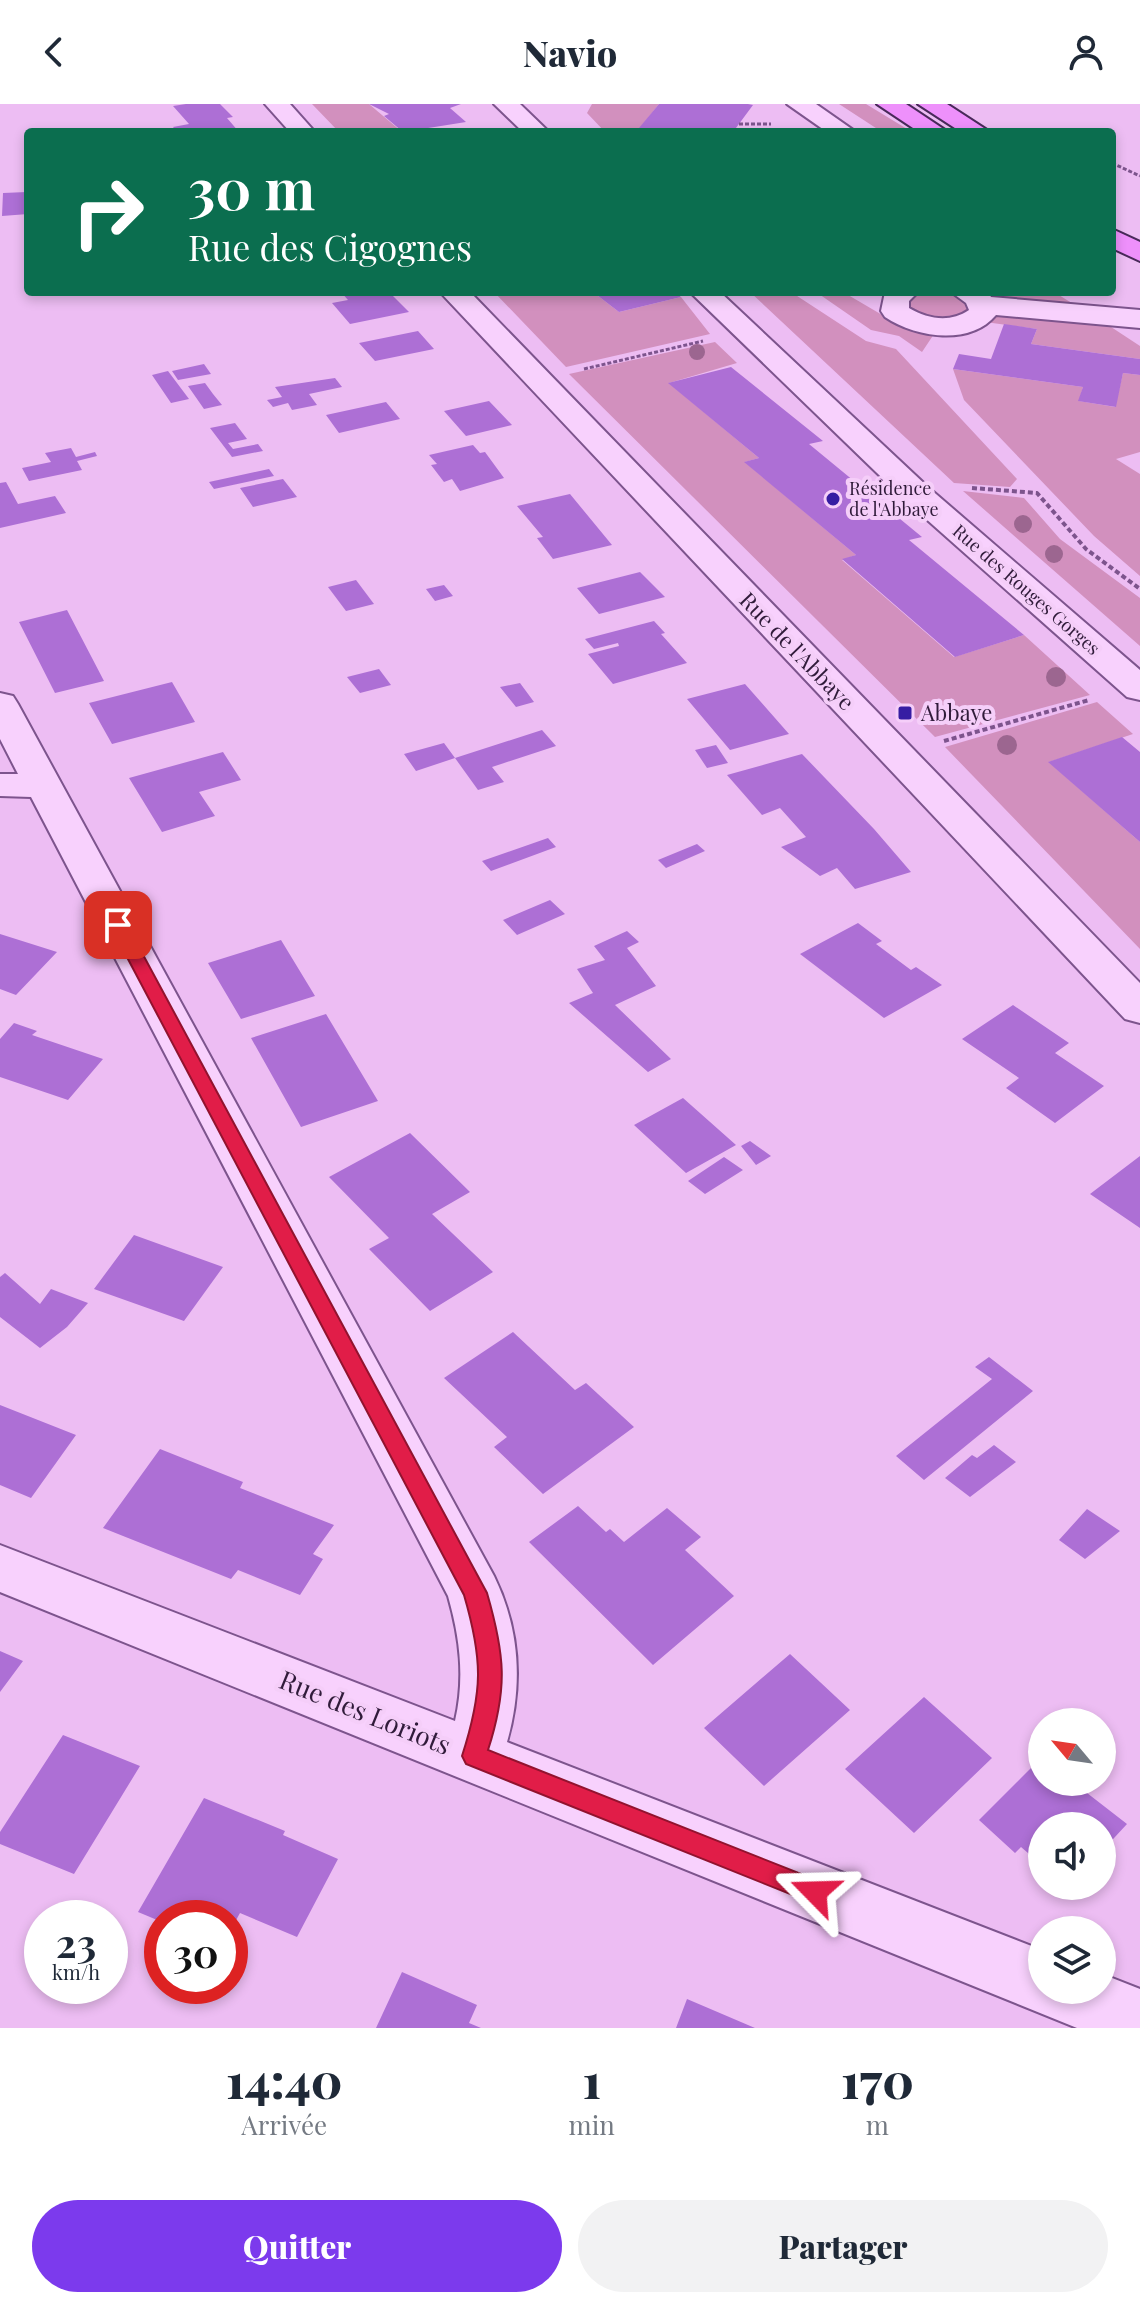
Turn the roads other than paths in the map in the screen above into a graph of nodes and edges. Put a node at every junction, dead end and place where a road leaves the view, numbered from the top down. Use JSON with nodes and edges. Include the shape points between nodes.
{"nodes":[{"id":1,"x":277,"y":104,"type":"edge"},
{"id":2,"x":506,"y":104,"type":"edge"},
{"id":3,"x":799,"y":104,"type":"edge"},
{"id":4,"x":889,"y":104,"type":"edge"},
{"id":5,"x":930,"y":104,"type":"edge"},
{"id":6,"x":299,"y":128,"type":"edge"},
{"id":7,"x":533,"y":128,"type":"edge"},
{"id":8,"x":838,"y":128,"type":"edge"},
{"id":9,"x":929,"y":128,"type":"edge"},
{"id":10,"x":971,"y":128,"type":"edge"},
{"id":11,"x":1116,"y":212,"type":"edge"},
{"id":12,"x":1140,"y":226,"type":"edge"},
{"id":13,"x":1116,"y":239,"type":"edge"},
{"id":14,"x":1140,"y":253,"type":"edge"},
{"id":15,"x":458,"y":296,"type":"edge"},
{"id":16,"x":708,"y":296,"type":"edge"},
{"id":17,"x":890,"y":296,"type":"edge"},
{"id":18,"x":1107,"y":296,"type":"edge"},
{"id":19,"x":974,"y":298,"type":"edge"},
{"id":20,"x":1140,"y":317,"type":"edge"},
{"id":21,"x":1140,"y":689,"type":"edge"},
{"id":22,"x":0,"y":704,"type":"edge"},
{"id":23,"x":22,"y":786,"type":"edge"},
{"id":24,"x":1140,"y":1009,"type":"edge"},
{"id":25,"x":0,"y":1568,"type":"edge"},
{"id":26,"x":474,"y":1756,"type":"junction"},
{"id":27,"x":1028,"y":1976,"type":"edge"},
{"id":28,"x":1097,"y":2004,"type":"edge"},
{"id":29,"x":1140,"y":2021,"type":"edge"}],
"edges":[{"from":1,"to":6,"type":"street"},
{"from":2,"to":7,"type":"street"},
{"from":3,"to":8,"type":"street"},
{"from":4,"to":9,"type":"main road"},
{"from":5,"to":10,"type":"main road"},
{"from":11,"to":12,"type":"main road"},
{"from":13,"to":14,"type":"main road"},
{"from":15,"to":24,"type":"street","name":"Rue de l'Abbaye"},
{"from":16,"to":21,"type":"street","name":"Rue des Rouges Gorges","via":[[918,495]]},
{"from":17,"to":19,"type":"street","via":[[902,317],[941,326],[978,318],[984,312]]},
{"from":18,"to":20,"type":"street"},
{"from":19,"to":20,"type":"street"},
{"from":22,"to":23,"type":"street"},
{"from":23,"to":26,"type":"street","via":[[475,1593],[490,1644],[489,1711]]},
{"from":25,"to":26,"type":"street","name":"Rue des Loriots"},
{"from":26,"to":27,"type":"street","name":"Rue des Loriots"},
{"from":28,"to":29,"type":"street"}]}
